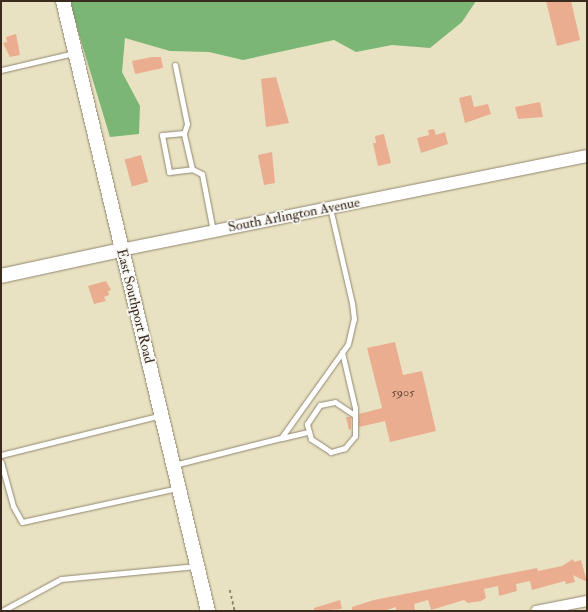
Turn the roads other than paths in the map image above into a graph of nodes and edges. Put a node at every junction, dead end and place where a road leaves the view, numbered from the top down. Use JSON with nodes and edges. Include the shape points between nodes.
{"nodes":[{"id":1,"x":62,"y":1,"type":"edge"},
{"id":2,"x":75,"y":53,"type":"junction"},
{"id":3,"x":175,"y":65,"type":"dead end"},
{"id":4,"x":1,"y":70,"type":"edge"},
{"id":5,"x":184,"y":133,"type":"junction"},
{"id":6,"x":587,"y":156,"type":"edge"},
{"id":7,"x":192,"y":169,"type":"junction"},
{"id":8,"x":330,"y":208,"type":"junction"},
{"id":9,"x":213,"y":231,"type":"junction"},
{"id":10,"x":121,"y":250,"type":"junction"},
{"id":11,"x":1,"y":276,"type":"edge"},
{"id":12,"x":342,"y":352,"type":"junction"},
{"id":13,"x":353,"y":414,"type":"junction"},
{"id":14,"x":161,"y":415,"type":"junction"},
{"id":15,"x":308,"y":432,"type":"junction"},
{"id":16,"x":281,"y":438,"type":"junction"},
{"id":17,"x":1,"y":455,"type":"edge"},
{"id":18,"x":1,"y":462,"type":"edge"},
{"id":19,"x":173,"y":465,"type":"junction"},
{"id":20,"x":179,"y":488,"type":"junction"},
{"id":21,"x":198,"y":566,"type":"junction"},
{"id":22,"x":585,"y":604,"type":"edge"},
{"id":23,"x":2,"y":611,"type":"edge"},
{"id":24,"x":208,"y":611,"type":"edge"},
{"id":25,"x":536,"y":611,"type":"edge"}],
"edges":[{"from":1,"to":2,"type":"main road","name":"East Southport Road"},
{"from":2,"to":4,"type":"lane"},
{"from":2,"to":10,"type":"main road","name":"East Southport Road"},
{"from":3,"to":5,"type":"lane","via":[[187,124]]},
{"from":5,"to":7,"type":"lane"},
{"from":5,"to":7,"type":"lane","via":[[161,137],[169,172]]},
{"from":6,"to":8,"type":"street","name":"South Arlington Avenue"},
{"from":7,"to":9,"type":"lane","via":[[202,174]]},
{"from":8,"to":9,"type":"street","name":"South Arlington Avenue"},
{"from":8,"to":12,"type":"lane","via":[[354,319]]},
{"from":9,"to":10,"type":"street","name":"South Arlington Avenue"},
{"from":10,"to":11,"type":"main road","name":"South Arlington Avenue"},
{"from":10,"to":14,"type":"main road","name":"East Southport Road"},
{"from":12,"to":13,"type":"lane","via":[[355,408]]},
{"from":12,"to":16,"type":"lane"},
{"from":13,"to":15,"type":"lane","via":[[342,404],[327,402],[310,417]]},
{"from":13,"to":15,"type":"lane","via":[[355,436],[338,451],[316,446]]},
{"from":14,"to":17,"type":"lane"},
{"from":14,"to":19,"type":"main road","name":"East Southport Road"},
{"from":15,"to":16,"type":"lane"},
{"from":16,"to":19,"type":"lane"},
{"from":18,"to":20,"type":"lane","via":[[13,506],[22,522]]},
{"from":19,"to":20,"type":"main road","name":"East Southport Road"},
{"from":20,"to":21,"type":"main road","name":"East Southport Road"},
{"from":21,"to":23,"type":"lane","via":[[61,579]]},
{"from":21,"to":24,"type":"main road","name":"East Southport Road"},
{"from":22,"to":25,"type":"street"}]}
